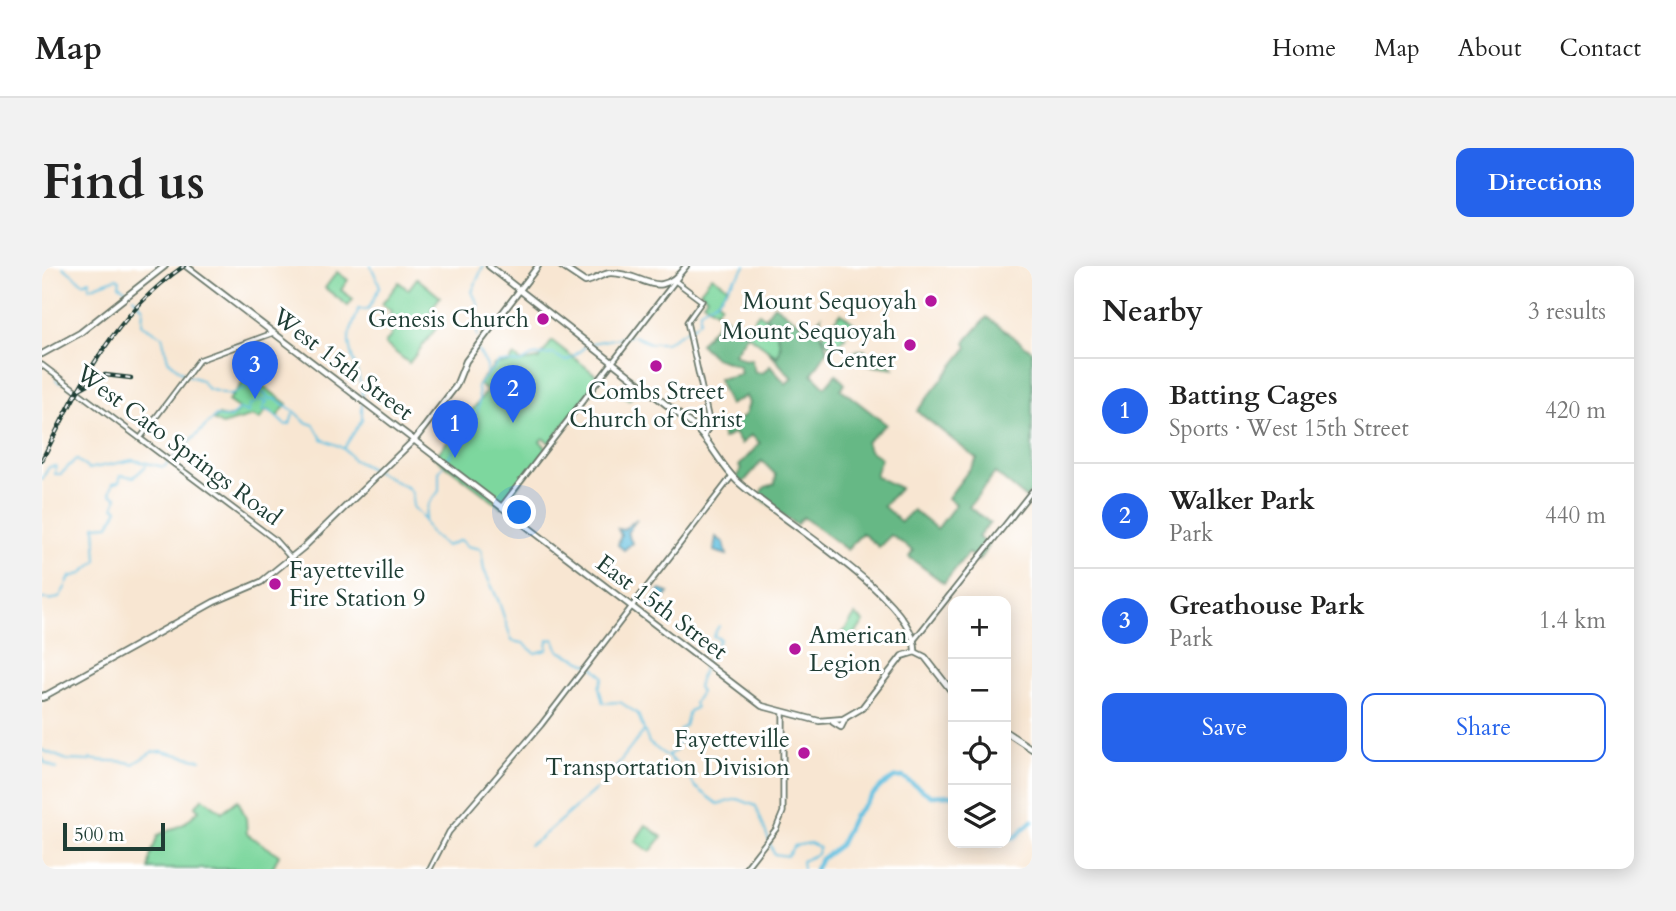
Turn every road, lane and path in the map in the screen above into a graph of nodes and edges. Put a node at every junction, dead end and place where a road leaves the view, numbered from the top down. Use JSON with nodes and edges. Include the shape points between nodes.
{"nodes":[{"id":1,"x":165,"y":266,"type":"edge"},
{"id":2,"x":186,"y":266,"type":"edge"},
{"id":3,"x":489,"y":266,"type":"edge"},
{"id":4,"x":538,"y":266,"type":"edge"},
{"id":5,"x":561,"y":266,"type":"edge"},
{"id":6,"x":686,"y":266,"type":"edge"},
{"id":7,"x":676,"y":282,"type":"junction"},
{"id":8,"x":668,"y":286,"type":"junction"},
{"id":9,"x":519,"y":290,"type":"junction"},
{"id":10,"x":273,"y":332,"type":"junction"},
{"id":11,"x":42,"y":354,"type":"edge"},
{"id":12,"x":613,"y":362,"type":"junction"},
{"id":13,"x":42,"y":365,"type":"edge"},
{"id":14,"x":704,"y":436,"type":"junction"},
{"id":15,"x":141,"y":437,"type":"junction"},
{"id":16,"x":414,"y":440,"type":"junction"},
{"id":17,"x":732,"y":476,"type":"junction"},
{"id":18,"x":477,"y":489,"type":"joint"},
{"id":19,"x":1032,"y":491,"type":"edge"},
{"id":20,"x":501,"y":507,"type":"junction"},
{"id":21,"x":291,"y":558,"type":"junction"},
{"id":22,"x":633,"y":606,"type":"junction"},
{"id":23,"x":914,"y":639,"type":"junction"},
{"id":24,"x":915,"y":652,"type":"junction"},
{"id":25,"x":948,"y":687,"type":"edge"},
{"id":26,"x":43,"y":697,"type":"edge"},
{"id":27,"x":783,"y":713,"type":"junction"},
{"id":28,"x":792,"y":715,"type":"junction"},
{"id":29,"x":846,"y":718,"type":"junction"},
{"id":30,"x":783,"y":722,"type":"junction"},
{"id":31,"x":832,"y":722,"type":"junction"},
{"id":32,"x":1011,"y":735,"type":"edge"},
{"id":33,"x":1030,"y":747,"type":"edge"},
{"id":34,"x":430,"y":869,"type":"edge"},
{"id":35,"x":745,"y":869,"type":"edge"}],
"edges":[{"from":1,"to":11,"type":"main road","via":[[80,333]]},
{"from":2,"to":10,"type":"main road","name":"West 15th Street"},
{"from":3,"to":9,"type":"main road"},
{"from":4,"to":9,"type":"main road"},
{"from":5,"to":8,"type":"main road","via":[[584,282],[614,273]]},
{"from":6,"to":7,"type":"main road"},
{"from":7,"to":8,"type":"main road"},
{"from":7,"to":14,"type":"street","via":[[700,301],[687,320],[710,425]]},
{"from":8,"to":12,"type":"street"},
{"from":9,"to":12,"type":"main road"},
{"from":9,"to":16,"type":"main road"},
{"from":10,"to":15,"type":"street","via":[[196,363]]},
{"from":10,"to":16,"type":"main road","name":"West 15th Street"},
{"from":12,"to":14,"type":"main road"},
{"from":12,"to":20,"type":"street"},
{"from":13,"to":15,"type":"street","name":"West Cato Springs Road"},
{"from":14,"to":17,"type":"main road"},
{"from":15,"to":21,"type":"street","name":"West Cato Springs Road","via":[[277,541]]},
{"from":16,"to":18,"type":"main road","name":"West 15th Street"},
{"from":16,"to":21,"type":"main road"},
{"from":17,"to":22,"type":"street"},
{"from":17,"to":23,"type":"main road","via":[[866,580],[897,611]]},
{"from":18,"to":20,"type":"main road","name":"East 15th Street"},
{"from":19,"to":23,"type":"street"},
{"from":20,"to":22,"type":"main road","name":"East 15th Street"},
{"from":21,"to":26,"type":"main road","via":[[257,584],[214,602]]},
{"from":22,"to":27,"type":"main road","name":"East 15th Street","via":[[762,706]]},
{"from":22,"to":34,"type":"street","via":[[541,725],[449,832]]},
{"from":23,"to":24,"type":"main road"},
{"from":24,"to":25,"type":"main road","via":[[925,657]]},
{"from":24,"to":29,"type":"main road","via":[[902,656],[862,708]]},
{"from":27,"to":28,"type":"main road","name":"East 15th Street"},
{"from":27,"to":30,"type":"street"},
{"from":28,"to":30,"type":"street"},
{"from":28,"to":31,"type":"main road","name":"East 15th Street"},
{"from":29,"to":31,"type":"main road","name":"East 15th Street"},
{"from":29,"to":31,"type":"main road","via":[[841,727]]},
{"from":30,"to":35,"type":"street","via":[[784,808],[780,821]]},
{"from":32,"to":33,"type":"main road"}]}
